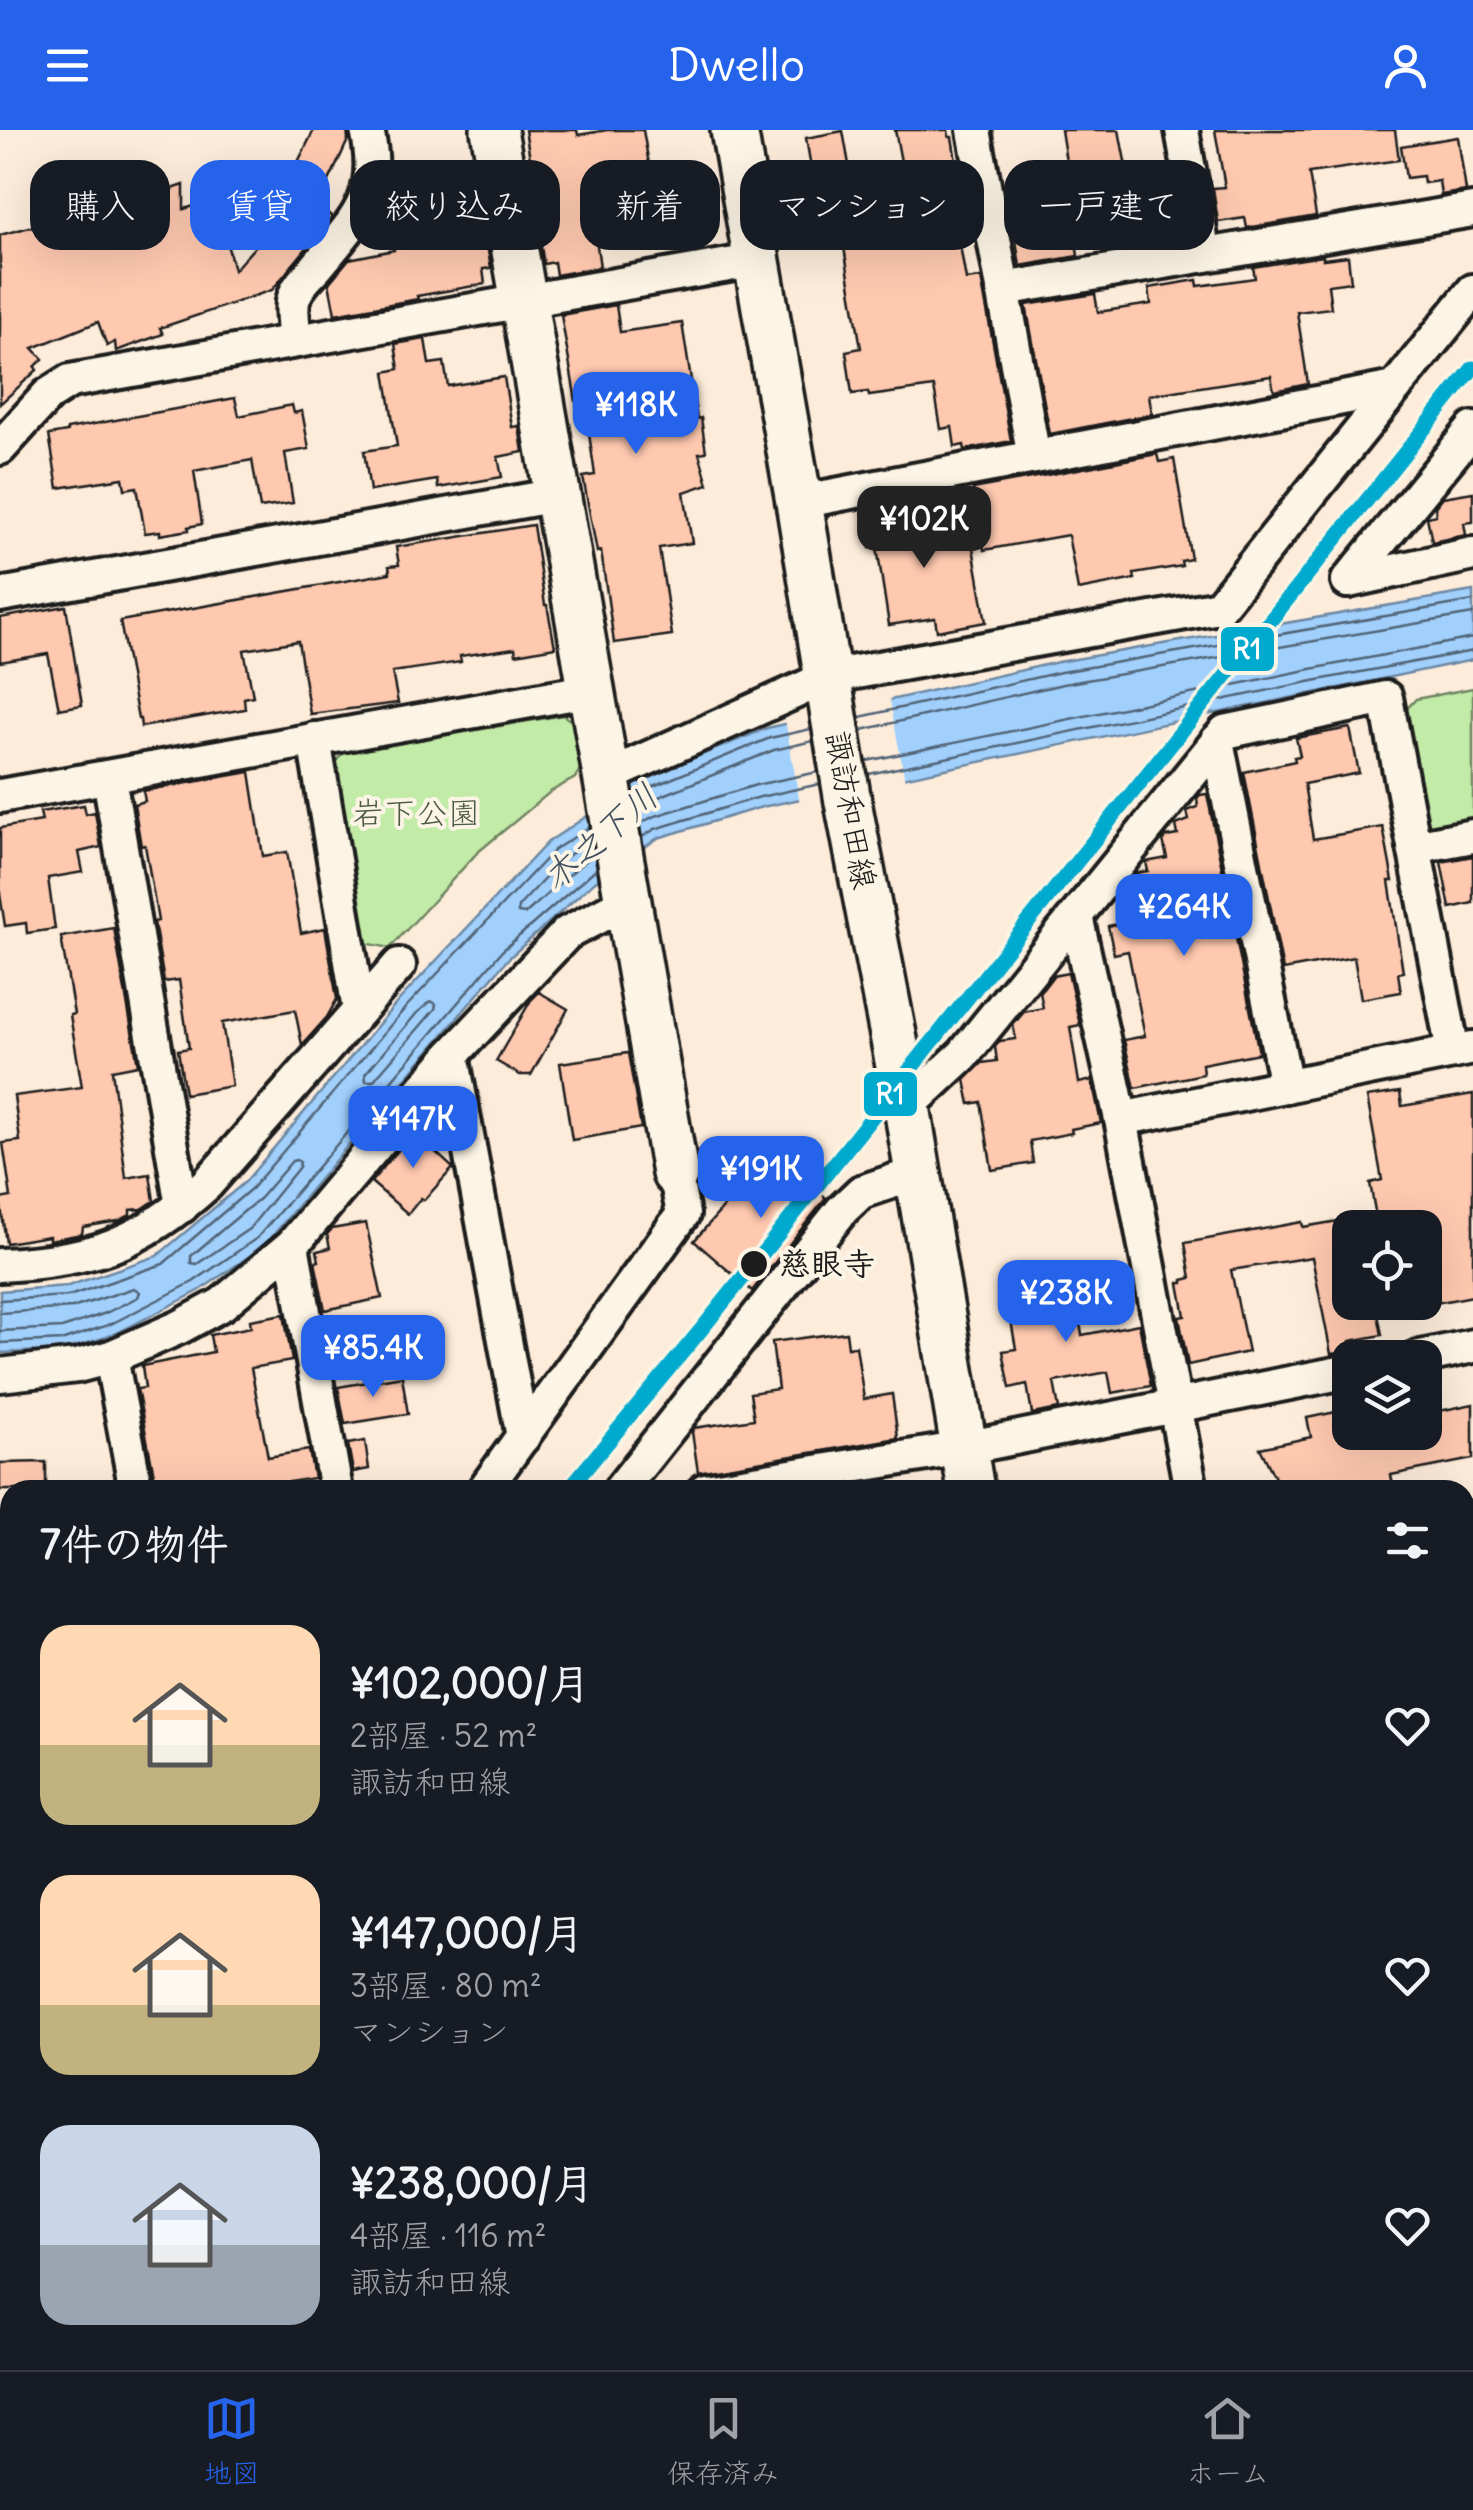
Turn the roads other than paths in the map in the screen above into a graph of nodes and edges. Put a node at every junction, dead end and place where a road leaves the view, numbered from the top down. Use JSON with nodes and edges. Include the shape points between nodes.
{"nodes":[{"id":1,"x":367,"y":130,"type":"edge"},
{"id":2,"x":494,"y":130,"type":"edge"},
{"id":3,"x":734,"y":130,"type":"edge"},
{"id":4,"x":974,"y":130,"type":"edge"},
{"id":5,"x":1182,"y":130,"type":"edge"},
{"id":6,"x":1473,"y":210,"type":"edge"},
{"id":7,"x":1204,"y":255,"type":"junction"},
{"id":8,"x":757,"y":260,"type":"junction"},
{"id":9,"x":1003,"y":289,"type":"junction"},
{"id":10,"x":1473,"y":290,"type":"edge"},
{"id":11,"x":524,"y":302,"type":"junction"},
{"id":12,"x":294,"y":340,"type":"junction"},
{"id":13,"x":1395,"y":388,"type":"junction"},
{"id":14,"x":1473,"y":429,"type":"edge"},
{"id":15,"x":0,"y":448,"type":"edge"},
{"id":16,"x":1034,"y":458,"type":"junction"},
{"id":17,"x":558,"y":495,"type":"junction"},
{"id":18,"x":799,"y":502,"type":"junction"},
{"id":19,"x":1473,"y":554,"type":"edge"},
{"id":20,"x":0,"y":595,"type":"edge"},
{"id":21,"x":829,"y":687,"type":"junction"},
{"id":22,"x":592,"y":690,"type":"junction"},
{"id":23,"x":314,"y":739,"type":"junction"},
{"id":24,"x":1217,"y":741,"type":"junction"},
{"id":25,"x":108,"y":776,"type":"junction"},
{"id":26,"x":608,"y":785,"type":"junction"},
{"id":27,"x":0,"y":796,"type":"edge"},
{"id":28,"x":1473,"y":836,"type":"edge"},
{"id":29,"x":1414,"y":847,"type":"junction"},
{"id":30,"x":626,"y":892,"type":"junction"},
{"id":31,"x":1076,"y":916,"type":"junction"},
{"id":32,"x":398,"y":965,"type":"dead end"},
{"id":33,"x":358,"y":1010,"type":"junction"},
{"id":34,"x":1463,"y":1050,"type":"edge"},
{"id":35,"x":452,"y":1054,"type":"junction"},
{"id":36,"x":1286,"y":1086,"type":"junction"},
{"id":37,"x":907,"y":1107,"type":"junction"},
{"id":38,"x":1122,"y":1118,"type":"junction"},
{"id":39,"x":918,"y":1172,"type":"junction"},
{"id":40,"x":675,"y":1173,"type":"joint"},
{"id":41,"x":182,"y":1206,"type":"junction"},
{"id":42,"x":292,"y":1245,"type":"junction"},
{"id":43,"x":0,"y":1265,"type":"edge"},
{"id":44,"x":1473,"y":1346,"type":"edge"},
{"id":45,"x":1442,"y":1353,"type":"edge"},
{"id":46,"x":111,"y":1357,"type":"junction"},
{"id":47,"x":0,"y":1375,"type":"edge"},
{"id":48,"x":1332,"y":1375,"type":"edge"},
{"id":49,"x":1175,"y":1406,"type":"junction"},
{"id":50,"x":523,"y":1436,"type":"junction"},
{"id":51,"x":968,"y":1469,"type":"edge"},
{"id":52,"x":134,"y":1480,"type":"edge"},
{"id":53,"x":334,"y":1480,"type":"edge"},
{"id":54,"x":491,"y":1480,"type":"edge"},
{"id":55,"x":628,"y":1480,"type":"edge"},
{"id":56,"x":835,"y":1480,"type":"edge"},
{"id":57,"x":1189,"y":1480,"type":"edge"}],
"edges":[{"from":1,"to":12,"type":"street","via":[[373,169],[366,200],[298,288]]},
{"from":2,"to":11,"type":"street"},
{"from":3,"to":8,"type":"street","name":"諏訪和田線"},
{"from":4,"to":9,"type":"street"},
{"from":5,"to":7,"type":"street"},
{"from":6,"to":7,"type":"street"},
{"from":7,"to":9,"type":"street"},
{"from":8,"to":11,"type":"street"},
{"from":8,"to":18,"type":"street","name":"諏訪和田線"},
{"from":9,"to":16,"type":"street"},
{"from":10,"to":13,"type":"street"},
{"from":11,"to":12,"type":"street"},
{"from":11,"to":17,"type":"street"},
{"from":12,"to":15,"type":"street","via":[[70,381],[48,395]]},
{"from":13,"to":16,"type":"street"},
{"from":13,"to":21,"type":"street","via":[[1219,607]]},
{"from":14,"to":19,"type":"street","via":[[1348,581]]},
{"from":16,"to":18,"type":"street"},
{"from":17,"to":20,"type":"street"},
{"from":17,"to":22,"type":"street"},
{"from":18,"to":21,"type":"street","name":"諏訪和田線"},
{"from":21,"to":26,"type":"street"},
{"from":21,"to":37,"type":"street","name":"諏訪和田線"},
{"from":22,"to":23,"type":"street"},
{"from":22,"to":26,"type":"street"},
{"from":23,"to":25,"type":"street"},
{"from":23,"to":33,"type":"street"},
{"from":24,"to":29,"type":"street","via":[[1225,732],[1386,698]]},
{"from":24,"to":31,"type":"street"},
{"from":24,"to":36,"type":"street"},
{"from":25,"to":27,"type":"street"},
{"from":25,"to":41,"type":"street"},
{"from":26,"to":30,"type":"street"},
{"from":28,"to":29,"type":"street"},
{"from":29,"to":34,"type":"street"},
{"from":30,"to":35,"type":"street","via":[[567,933]]},
{"from":30,"to":40,"type":"street"},
{"from":31,"to":37,"type":"street","via":[[964,1054]]},
{"from":31,"to":38,"type":"street"},
{"from":32,"to":33,"type":"street"},
{"from":33,"to":41,"type":"street"},
{"from":34,"to":36,"type":"street"},
{"from":35,"to":42,"type":"street"},
{"from":35,"to":50,"type":"street"},
{"from":36,"to":38,"type":"street"},
{"from":37,"to":39,"type":"street","name":"諏訪和田線"},
{"from":38,"to":49,"type":"street"},
{"from":39,"to":51,"type":"street","name":"諏訪和田線"},
{"from":39,"to":55,"type":"street","via":[[862,1192],[842,1210]]},
{"from":40,"to":50,"type":"street","via":[[684,1214]]},
{"from":41,"to":43,"type":"street","via":[[119,1245]]},
{"from":42,"to":46,"type":"street","via":[[222,1304]]},
{"from":42,"to":53,"type":"street"},
{"from":44,"to":45,"type":"street"},
{"from":46,"to":47,"type":"street"},
{"from":46,"to":52,"type":"street"},
{"from":48,"to":49,"type":"street"},
{"from":49,"to":51,"type":"street"},
{"from":49,"to":57,"type":"street"},
{"from":50,"to":54,"type":"street"},
{"from":51,"to":56,"type":"street"}]}
